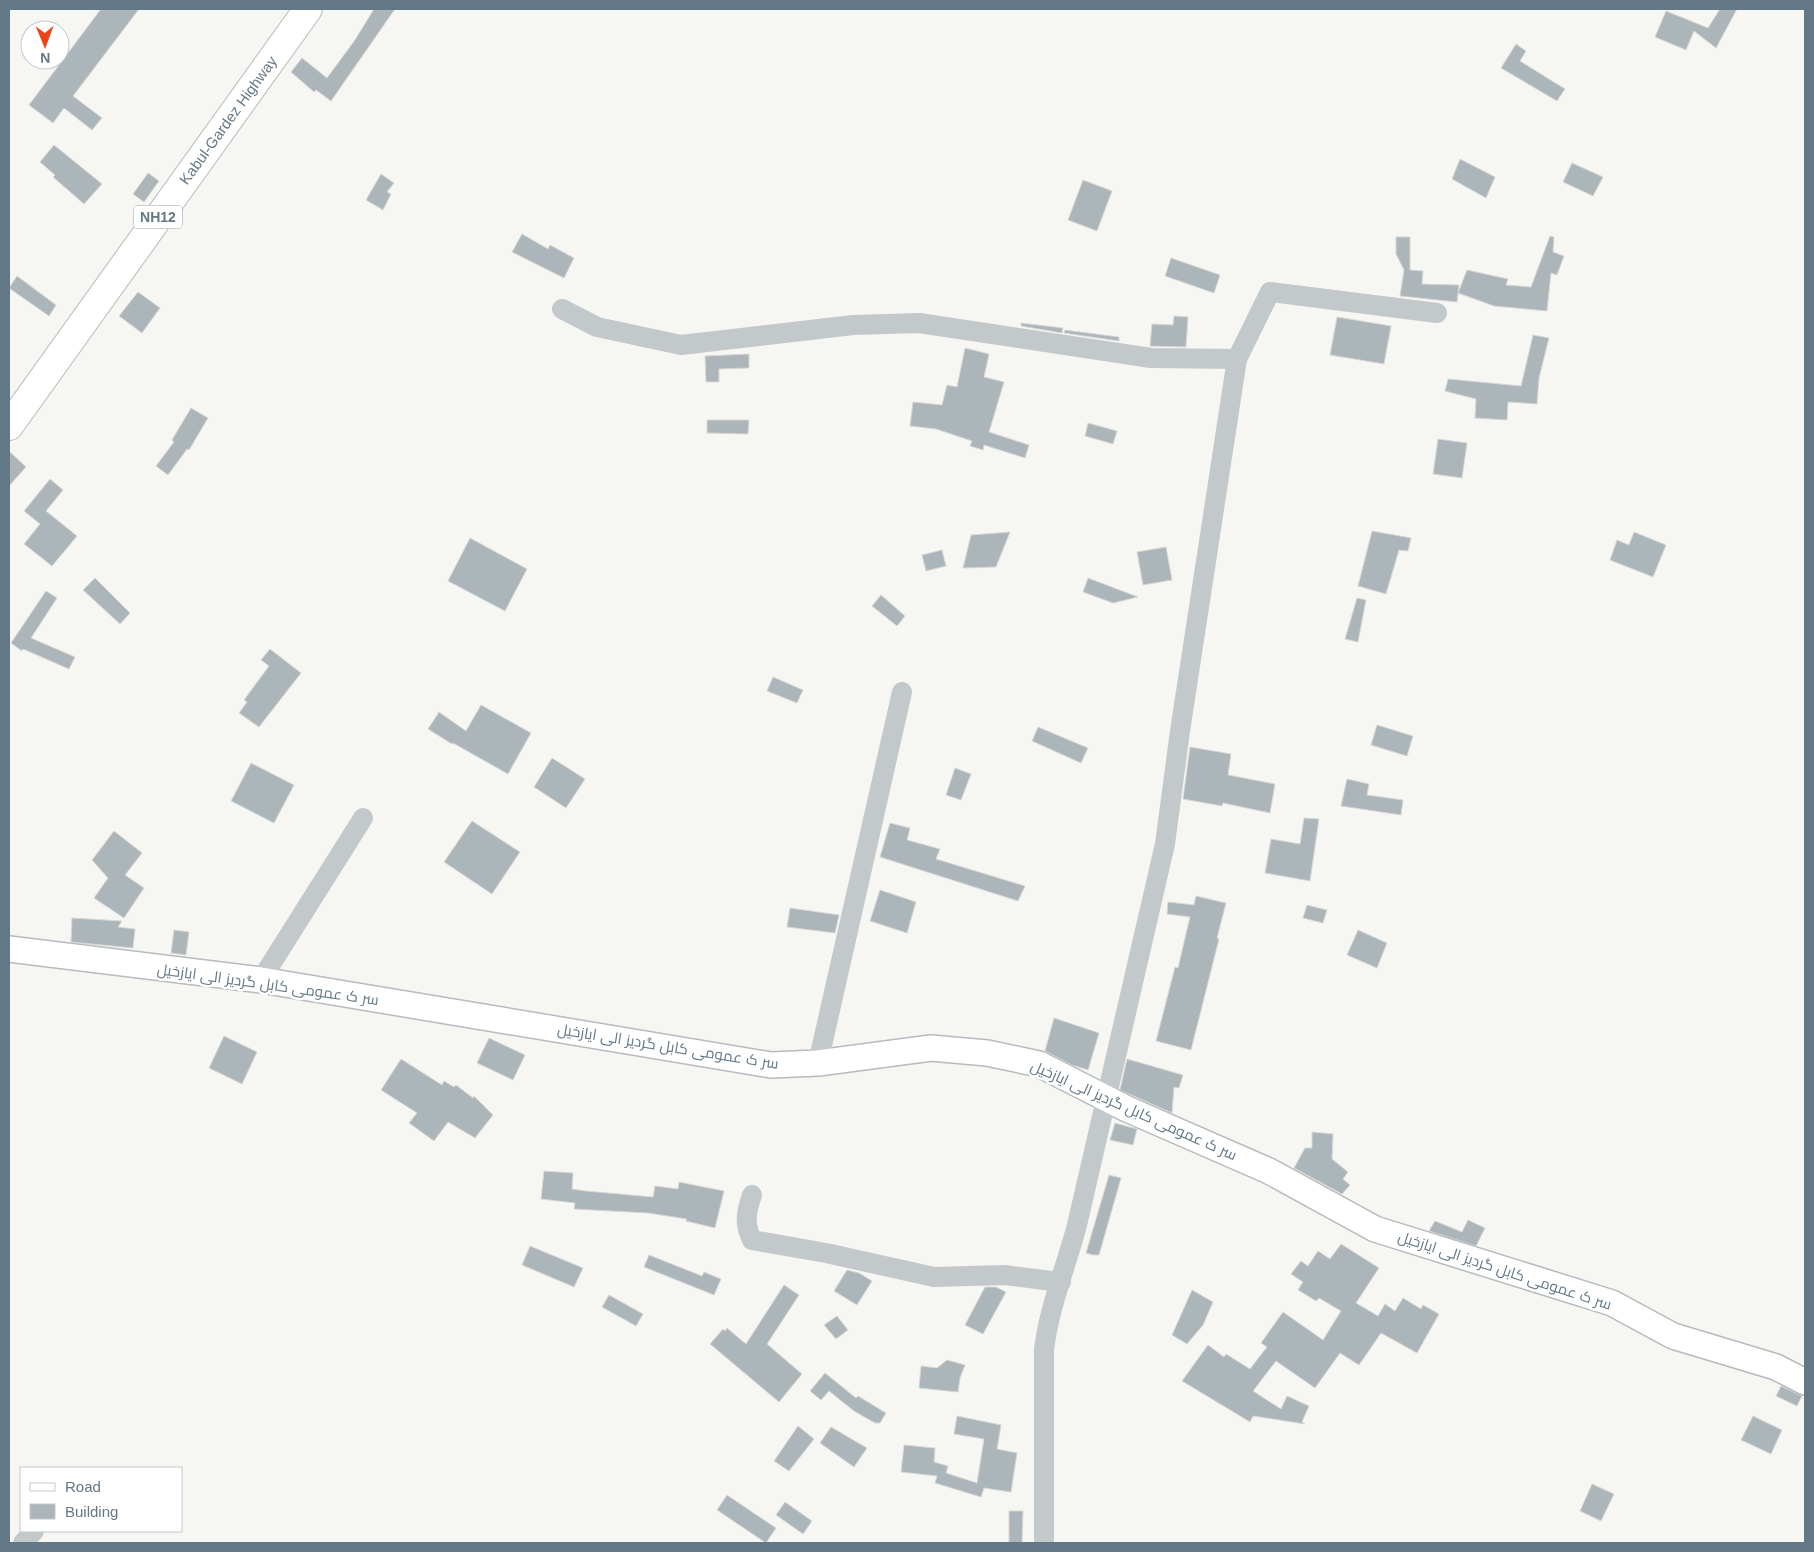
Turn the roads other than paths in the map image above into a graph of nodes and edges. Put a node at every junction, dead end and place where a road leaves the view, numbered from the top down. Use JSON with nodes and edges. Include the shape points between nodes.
{"nodes":[{"id":1,"x":308,"y":9,"type":"edge"},
{"id":2,"x":562,"y":309,"type":"dead end"},
{"id":3,"x":1437,"y":313,"type":"dead end"},
{"id":4,"x":1237,"y":359,"type":"junction"},
{"id":5,"x":9,"y":426,"type":"edge"},
{"id":6,"x":902,"y":692,"type":"dead end"},
{"id":7,"x":363,"y":818,"type":"dead end"},
{"id":8,"x":9,"y":949,"type":"edge"},
{"id":9,"x":260,"y":980,"type":"junction"},
{"id":10,"x":818,"y":1063,"type":"junction"},
{"id":11,"x":1106,"y":1098,"type":"junction"},
{"id":12,"x":752,"y":1195,"type":"dead end"},
{"id":13,"x":1062,"y":1282,"type":"junction"},
{"id":14,"x":1805,"y":1382,"type":"edge"},
{"id":15,"x":33,"y":1532,"type":"edge"},
{"id":16,"x":23,"y":1543,"type":"edge"},
{"id":17,"x":1044,"y":1543,"type":"edge"}],
"edges":[{"from":1,"to":5,"type":"highway","name":"Kabul-Gardez Highway","number":"NH12"},
{"from":2,"to":4,"type":"street","via":[[597,327],[681,345],[853,325],[919,324],[1151,358]]},
{"from":3,"to":4,"type":"street","via":[[1270,292]]},
{"from":4,"to":11,"type":"street","via":[[1165,844]]},
{"from":6,"to":10,"type":"street"},
{"from":7,"to":9,"type":"street"},
{"from":8,"to":9,"type":"main road","name":"سر ک عمومی کابل گردیز الی ایازخیل"},
{"from":9,"to":10,"type":"main road","name":"سر ک عمومی کابل گردیز الی ایازخیل","via":[[771,1064]]},
{"from":10,"to":11,"type":"main road","name":"سر ک عمومی کابل گردیز الی ایازخیل","via":[[931,1048],[987,1053],[1039,1064]]},
{"from":11,"to":13,"type":"street"},
{"from":11,"to":14,"type":"main road","name":"سر ک عمومی کابل گردیز الی ایازخیل","via":[[1270,1171],[1375,1229],[1612,1303],[1674,1336],[1776,1367]]},
{"from":12,"to":13,"type":"street","via":[[746,1213],[752,1240],[934,1277],[1004,1275]]},
{"from":13,"to":17,"type":"street","via":[[1048,1320],[1044,1350]]},
{"from":15,"to":16,"type":"street"}]}
